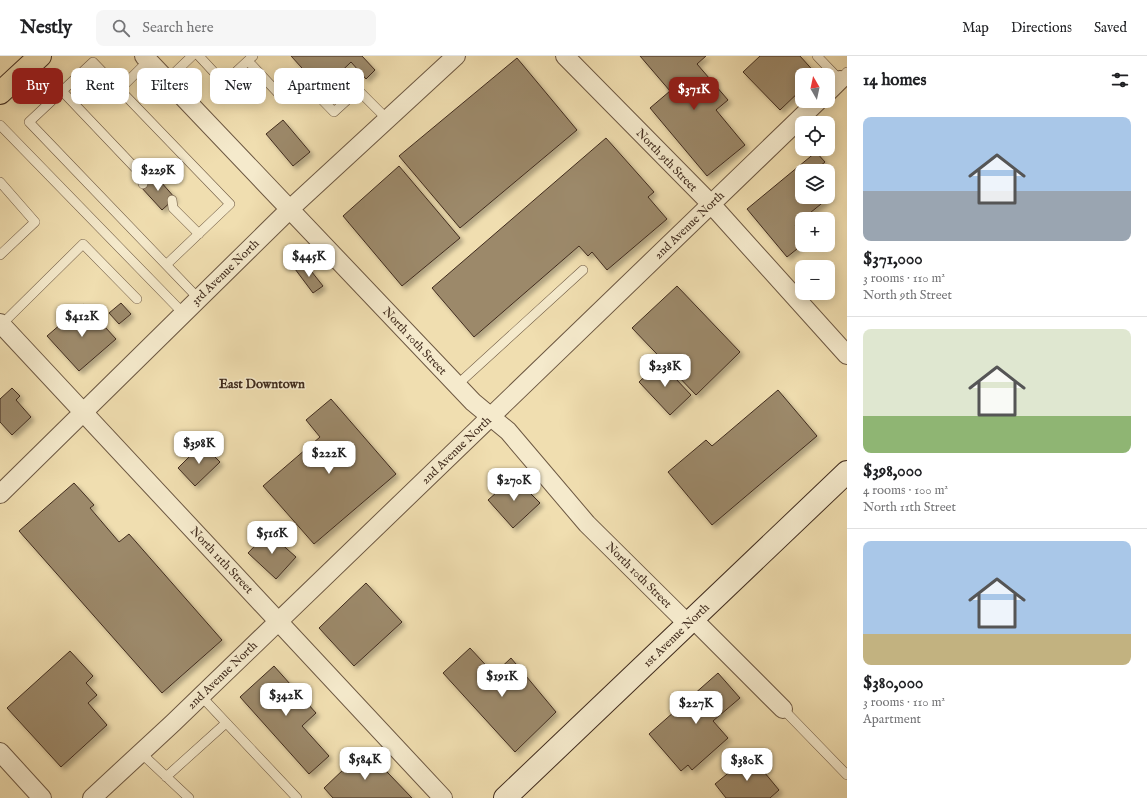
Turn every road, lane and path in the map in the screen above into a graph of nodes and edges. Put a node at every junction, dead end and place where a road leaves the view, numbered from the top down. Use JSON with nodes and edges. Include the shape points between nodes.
{"nodes":[{"id":1,"x":40,"y":56,"type":"edge"},
{"id":2,"x":192,"y":56,"type":"edge"},
{"id":3,"x":199,"y":56,"type":"edge"},
{"id":4,"x":456,"y":56,"type":"edge"},
{"id":5,"x":566,"y":56,"type":"edge"},
{"id":6,"x":817,"y":56,"type":"edge"},
{"id":7,"x":146,"y":58,"type":"edge"},
{"id":8,"x":250,"y":58,"type":"edge"},
{"id":9,"x":87,"y":68,"type":"edge"},
{"id":10,"x":99,"y":68,"type":"edge"},
{"id":11,"x":156,"y":68,"type":"edge"},
{"id":12,"x":180,"y":68,"type":"edge"},
{"id":13,"x":129,"y":78,"type":"edge"},
{"id":14,"x":838,"y":81,"type":"edge"},
{"id":15,"x":71,"y":83,"type":"edge"},
{"id":16,"x":63,"y":90,"type":"edge"},
{"id":17,"x":0,"y":92,"type":"edge"},
{"id":18,"x":63,"y":92,"type":"edge"},
{"id":19,"x":129,"y":98,"type":"edge"},
{"id":20,"x":48,"y":104,"type":"edge"},
{"id":21,"x":190,"y":104,"type":"edge"},
{"id":22,"x":811,"y":108,"type":"edge"},
{"id":23,"x":387,"y":119,"type":"junction"},
{"id":24,"x":0,"y":125,"type":"edge"},
{"id":25,"x":140,"y":172,"type":"junction"},
{"id":26,"x":151,"y":176,"type":"dead end"},
{"id":27,"x":0,"y":182,"type":"edge"},
{"id":28,"x":143,"y":184,"type":"dead end"},
{"id":29,"x":711,"y":204,"type":"junction"},
{"id":30,"x":170,"y":206,"type":"dead end"},
{"id":31,"x":290,"y":208,"type":"junction"},
{"id":32,"x":199,"y":234,"type":"junction"},
{"id":33,"x":0,"y":255,"type":"edge"},
{"id":34,"x":167,"y":264,"type":"junction"},
{"id":35,"x":583,"y":270,"type":"dead end"},
{"id":36,"x":198,"y":298,"type":"junction"},
{"id":37,"x":137,"y":299,"type":"dead end"},
{"id":38,"x":183,"y":313,"type":"junction"},
{"id":39,"x":1,"y":324,"type":"edge"},
{"id":40,"x":847,"y":355,"type":"edge"},
{"id":41,"x":457,"y":385,"type":"junction"},
{"id":42,"x":84,"y":412,"type":"junction"},
{"id":43,"x":491,"y":417,"type":"junction"},
{"id":44,"x":847,"y":472,"type":"edge"},
{"id":45,"x":0,"y":494,"type":"edge"},
{"id":46,"x":278,"y":621,"type":"junction"},
{"id":47,"x":690,"y":622,"type":"junction"},
{"id":48,"x":201,"y":696,"type":"junction"},
{"id":49,"x":783,"y":709,"type":"joint"},
{"id":50,"x":226,"y":723,"type":"junction"},
{"id":51,"x":0,"y":752,"type":"edge"},
{"id":52,"x":141,"y":753,"type":"junction"},
{"id":53,"x":847,"y":775,"type":"edge"},
{"id":54,"x":166,"y":777,"type":"junction"},
{"id":55,"x":42,"y":798,"type":"edge"},
{"id":56,"x":92,"y":798,"type":"edge"},
{"id":57,"x":189,"y":798,"type":"edge"},
{"id":58,"x":297,"y":798,"type":"edge"},
{"id":59,"x":443,"y":798,"type":"edge"},
{"id":60,"x":505,"y":798,"type":"edge"}],
"edges":[{"from":1,"to":17,"type":"main road"},
{"from":2,"to":12,"type":"lane"},
{"from":3,"to":8,"type":"lane","via":[[224,83]]},
{"from":4,"to":23,"type":"street","name":"3rd Avenue North"},
{"from":5,"to":29,"type":"street","name":"North 9th Street"},
{"from":6,"to":14,"type":"lane"},
{"from":7,"to":11,"type":"street","name":"North 10th Street"},
{"from":7,"to":13,"type":"lane"},
{"from":8,"to":23,"type":"lane","via":[[279,94],[299,76],[334,112],[358,90]]},
{"from":9,"to":10,"type":"lane","via":[[93,62]]},
{"from":15,"to":16,"type":"lane"},
{"from":18,"to":25,"type":"lane"},
{"from":19,"to":32,"type":"lane","via":[[230,204]]},
{"from":20,"to":34,"type":"lane","via":[[29,122]]},
{"from":21,"to":31,"type":"street","name":"North 10th Street"},
{"from":22,"to":29,"type":"street","name":"2nd Avenue North"},
{"from":23,"to":31,"type":"street","name":"3rd Avenue North"},
{"from":24,"to":38,"type":"lane"},
{"from":25,"to":26,"type":"lane"},
{"from":25,"to":28,"type":"lane"},
{"from":27,"to":33,"type":"lane","via":[[35,222]]},
{"from":29,"to":40,"type":"street","name":"North 9th Street"},
{"from":29,"to":43,"type":"street","name":"2nd Avenue North"},
{"from":30,"to":32,"type":"lane"},
{"from":31,"to":36,"type":"street","name":"3rd Avenue North"},
{"from":31,"to":41,"type":"street","name":"North 10th Street"},
{"from":32,"to":34,"type":"lane"},
{"from":34,"to":36,"type":"lane"},
{"from":35,"to":41,"type":"lane"},
{"from":36,"to":38,"type":"street","name":"3rd Avenue North"},
{"from":37,"to":39,"type":"lane","via":[[83,244]]},
{"from":38,"to":42,"type":"street","name":"3rd Avenue North"},
{"from":39,"to":42,"type":"street","name":"North 11th Street"},
{"from":41,"to":43,"type":"street","name":"North 10th Street"},
{"from":42,"to":45,"type":"street","name":"3rd Avenue North"},
{"from":42,"to":46,"type":"street","name":"North 11th Street"},
{"from":43,"to":46,"type":"street","name":"2nd Avenue North"},
{"from":43,"to":47,"type":"street","name":"North 10th Street","via":[[508,431],[587,524]]},
{"from":44,"to":47,"type":"main road","name":"1st Avenue North"},
{"from":46,"to":48,"type":"street","name":"2nd Avenue North"},
{"from":46,"to":59,"type":"street","name":"North 11th Street"},
{"from":47,"to":49,"type":"street","name":"North 10th Street"},
{"from":47,"to":60,"type":"main road","name":"1st Avenue North"},
{"from":48,"to":50,"type":"lane"},
{"from":48,"to":52,"type":"street","name":"2nd Avenue North"},
{"from":49,"to":53,"type":"lane"},
{"from":50,"to":54,"type":"lane"},
{"from":50,"to":58,"type":"lane"},
{"from":51,"to":55,"type":"street"},
{"from":52,"to":54,"type":"lane"},
{"from":52,"to":56,"type":"street","name":"2nd Avenue North"},
{"from":54,"to":57,"type":"lane"}]}
